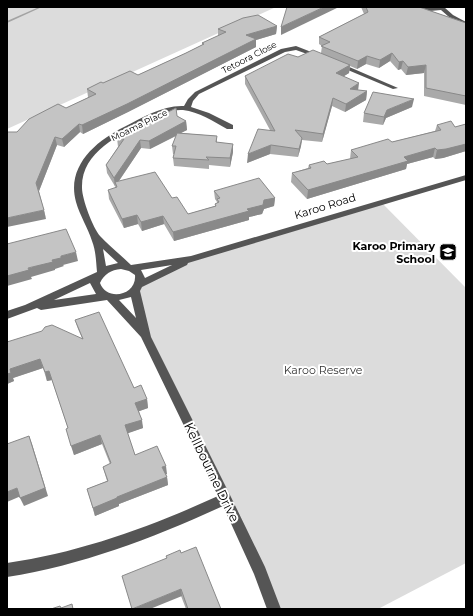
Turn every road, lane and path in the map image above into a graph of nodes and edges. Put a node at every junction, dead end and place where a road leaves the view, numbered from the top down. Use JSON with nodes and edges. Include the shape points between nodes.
{"nodes":[{"id":1,"x":400,"y":7,"type":"edge"},
{"id":2,"x":442,"y":7,"type":"edge"},
{"id":3,"x":466,"y":25,"type":"edge"},
{"id":4,"x":395,"y":88,"type":"dead end"},
{"id":5,"x":187,"y":109,"type":"junction"},
{"id":6,"x":230,"y":127,"type":"dead end"},
{"id":7,"x":466,"y":177,"type":"edge"},
{"id":8,"x":96,"y":237,"type":"junction"},
{"id":9,"x":191,"y":259,"type":"junction"},
{"id":10,"x":130,"y":267,"type":"junction"},
{"id":11,"x":100,"y":273,"type":"junction"},
{"id":12,"x":137,"y":288,"type":"junction"},
{"id":13,"x":108,"y":297,"type":"junction"},
{"id":14,"x":29,"y":308,"type":"junction"},
{"id":15,"x":7,"y":315,"type":"edge"},
{"id":16,"x":146,"y":337,"type":"junction"},
{"id":17,"x":226,"y":499,"type":"junction"},
{"id":18,"x":7,"y":570,"type":"edge"},
{"id":19,"x":274,"y":609,"type":"edge"}],
"edges":[{"from":1,"to":2,"type":"street","via":[[418,10]]},
{"from":2,"to":3,"type":"street"},
{"from":4,"to":5,"type":"street","name":"Tetoora Close","via":[[299,48],[286,48],[197,93],[190,100]]},
{"from":5,"to":6,"type":"street","name":"Moama Place"},
{"from":5,"to":8,"type":"street","name":"Moama Place","via":[[168,110],[125,130],[101,144],[87,160],[79,175],[78,191],[84,212]]},
{"from":7,"to":9,"type":"street","name":"Karoo Road"},
{"from":8,"to":10,"type":"street","name":"Moama Place"},
{"from":8,"to":11,"type":"street","name":"Moama Place"},
{"from":9,"to":10,"type":"street","name":"Karoo Road"},
{"from":9,"to":12,"type":"street","name":"Karoo Road"},
{"from":10,"to":11,"type":"street","via":[[114,267]]},
{"from":10,"to":12,"type":"street","via":[[139,274],[141,281]]},
{"from":11,"to":13,"type":"street","via":[[95,287]]},
{"from":11,"to":14,"type":"street"},
{"from":12,"to":13,"type":"street","via":[[124,297]]},
{"from":12,"to":16,"type":"street","name":"Kellbourne Drive"},
{"from":13,"to":14,"type":"street"},
{"from":13,"to":16,"type":"street","name":"Kellbourne Drive","via":[[126,313]]},
{"from":14,"to":15,"type":"street"},
{"from":16,"to":17,"type":"street","name":"Kellbourne Drive"},
{"from":17,"to":18,"type":"street","via":[[134,538],[81,556],[32,568]]},
{"from":17,"to":19,"type":"street","name":"Kellbourne Drive"}]}
